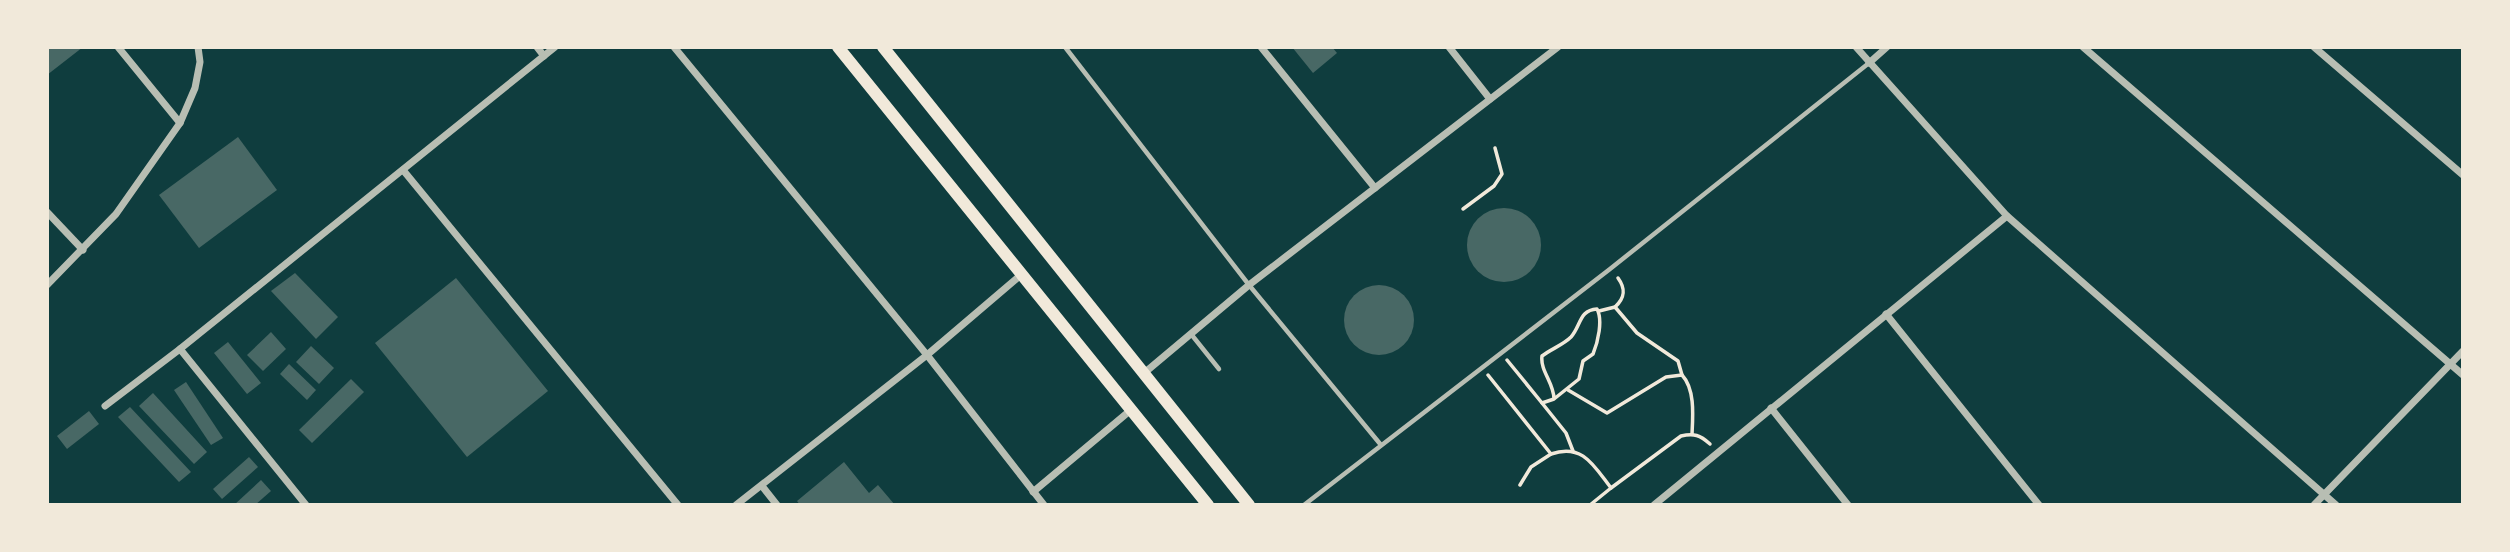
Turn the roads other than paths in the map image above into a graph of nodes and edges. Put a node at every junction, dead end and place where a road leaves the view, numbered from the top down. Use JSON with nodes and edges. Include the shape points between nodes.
{"nodes":[{"id":1,"x":118,"y":47,"type":"edge"},
{"id":2,"x":198,"y":47,"type":"edge"},
{"id":3,"x":537,"y":47,"type":"edge"},
{"id":4,"x":555,"y":47,"type":"edge"},
{"id":5,"x":674,"y":47,"type":"edge"},
{"id":6,"x":838,"y":47,"type":"edge"},
{"id":7,"x":883,"y":47,"type":"edge"},
{"id":8,"x":1065,"y":47,"type":"edge"},
{"id":9,"x":1261,"y":47,"type":"edge"},
{"id":10,"x":1449,"y":47,"type":"edge"},
{"id":11,"x":1558,"y":47,"type":"edge"},
{"id":12,"x":1856,"y":47,"type":"edge"},
{"id":13,"x":1887,"y":47,"type":"edge"},
{"id":14,"x":2083,"y":47,"type":"edge"},
{"id":15,"x":2314,"y":47,"type":"edge"},
{"id":16,"x":544,"y":56,"type":"junction"},
{"id":17,"x":1869,"y":63,"type":"junction"},
{"id":18,"x":1490,"y":99,"type":"junction"},
{"id":19,"x":180,"y":123,"type":"junction"},
{"id":20,"x":403,"y":170,"type":"junction"},
{"id":21,"x":2463,"y":175,"type":"edge"},
{"id":22,"x":1376,"y":188,"type":"junction"},
{"id":23,"x":47,"y":212,"type":"edge"},
{"id":24,"x":2007,"y":216,"type":"junction"},
{"id":25,"x":83,"y":250,"type":"junction"},
{"id":26,"x":1022,"y":274,"type":"junction"},
{"id":27,"x":47,"y":285,"type":"edge"},
{"id":28,"x":1250,"y":285,"type":"junction"},
{"id":29,"x":1886,"y":314,"type":"junction"},
{"id":30,"x":1191,"y":334,"type":"junction"},
{"id":31,"x":180,"y":349,"type":"junction"},
{"id":32,"x":2463,"y":351,"type":"edge"},
{"id":33,"x":927,"y":355,"type":"junction"},
{"id":34,"x":2450,"y":364,"type":"junction"},
{"id":35,"x":1219,"y":369,"type":"dead end"},
{"id":36,"x":1143,"y":374,"type":"junction"},
{"id":37,"x":2463,"y":375,"type":"edge"},
{"id":38,"x":105,"y":406,"type":"dead end"},
{"id":39,"x":1132,"y":408,"type":"junction"},
{"id":40,"x":1771,"y":408,"type":"junction"},
{"id":41,"x":1381,"y":445,"type":"junction"},
{"id":42,"x":762,"y":486,"type":"junction"},
{"id":43,"x":1033,"y":492,"type":"junction"},
{"id":44,"x":2324,"y":494,"type":"junction"},
{"id":45,"x":306,"y":505,"type":"edge"},
{"id":46,"x":678,"y":505,"type":"edge"},
{"id":47,"x":736,"y":505,"type":"edge"},
{"id":48,"x":777,"y":505,"type":"edge"},
{"id":49,"x":1044,"y":505,"type":"edge"},
{"id":50,"x":1208,"y":505,"type":"edge"},
{"id":51,"x":1250,"y":505,"type":"edge"},
{"id":52,"x":1304,"y":505,"type":"edge"},
{"id":53,"x":1654,"y":505,"type":"edge"},
{"id":54,"x":1848,"y":505,"type":"edge"},
{"id":55,"x":2039,"y":505,"type":"edge"},
{"id":56,"x":2314,"y":505,"type":"edge"},
{"id":57,"x":2336,"y":505,"type":"edge"}],
"edges":[{"from":1,"to":19,"type":"street"},
{"from":2,"to":19,"type":"street","via":[[195,88]]},
{"from":3,"to":16,"type":"street"},
{"from":4,"to":16,"type":"street"},
{"from":5,"to":33,"type":"street"},
{"from":6,"to":26,"type":"main road"},
{"from":7,"to":36,"type":"main road"},
{"from":8,"to":28,"type":"lane"},
{"from":9,"to":22,"type":"street"},
{"from":10,"to":18,"type":"street"},
{"from":11,"to":18,"type":"street"},
{"from":12,"to":17,"type":"street"},
{"from":13,"to":17,"type":"street"},
{"from":14,"to":34,"type":"street"},
{"from":15,"to":21,"type":"street"},
{"from":16,"to":20,"type":"street"},
{"from":17,"to":24,"type":"street"},
{"from":17,"to":41,"type":"lane"},
{"from":18,"to":22,"type":"street"},
{"from":19,"to":25,"type":"street","via":[[116,214]]},
{"from":20,"to":31,"type":"street"},
{"from":20,"to":46,"type":"street"},
{"from":22,"to":28,"type":"street"},
{"from":23,"to":25,"type":"street"},
{"from":24,"to":29,"type":"street"},
{"from":24,"to":44,"type":"street"},
{"from":25,"to":27,"type":"street"},
{"from":26,"to":33,"type":"street"},
{"from":26,"to":39,"type":"main road"},
{"from":28,"to":30,"type":"street"},
{"from":28,"to":41,"type":"lane"},
{"from":29,"to":40,"type":"street"},
{"from":29,"to":55,"type":"street"},
{"from":30,"to":35,"type":"lane"},
{"from":30,"to":36,"type":"street"},
{"from":31,"to":38,"type":"street"},
{"from":31,"to":45,"type":"street"},
{"from":32,"to":34,"type":"street"},
{"from":33,"to":42,"type":"street"},
{"from":33,"to":43,"type":"street"},
{"from":34,"to":37,"type":"street"},
{"from":34,"to":44,"type":"street"},
{"from":36,"to":51,"type":"main road"},
{"from":39,"to":43,"type":"street"},
{"from":39,"to":50,"type":"main road"},
{"from":40,"to":53,"type":"street"},
{"from":40,"to":54,"type":"street"},
{"from":41,"to":52,"type":"lane"},
{"from":42,"to":47,"type":"street"},
{"from":42,"to":48,"type":"street"},
{"from":43,"to":49,"type":"street"},
{"from":44,"to":56,"type":"street"},
{"from":44,"to":57,"type":"street"}]}
